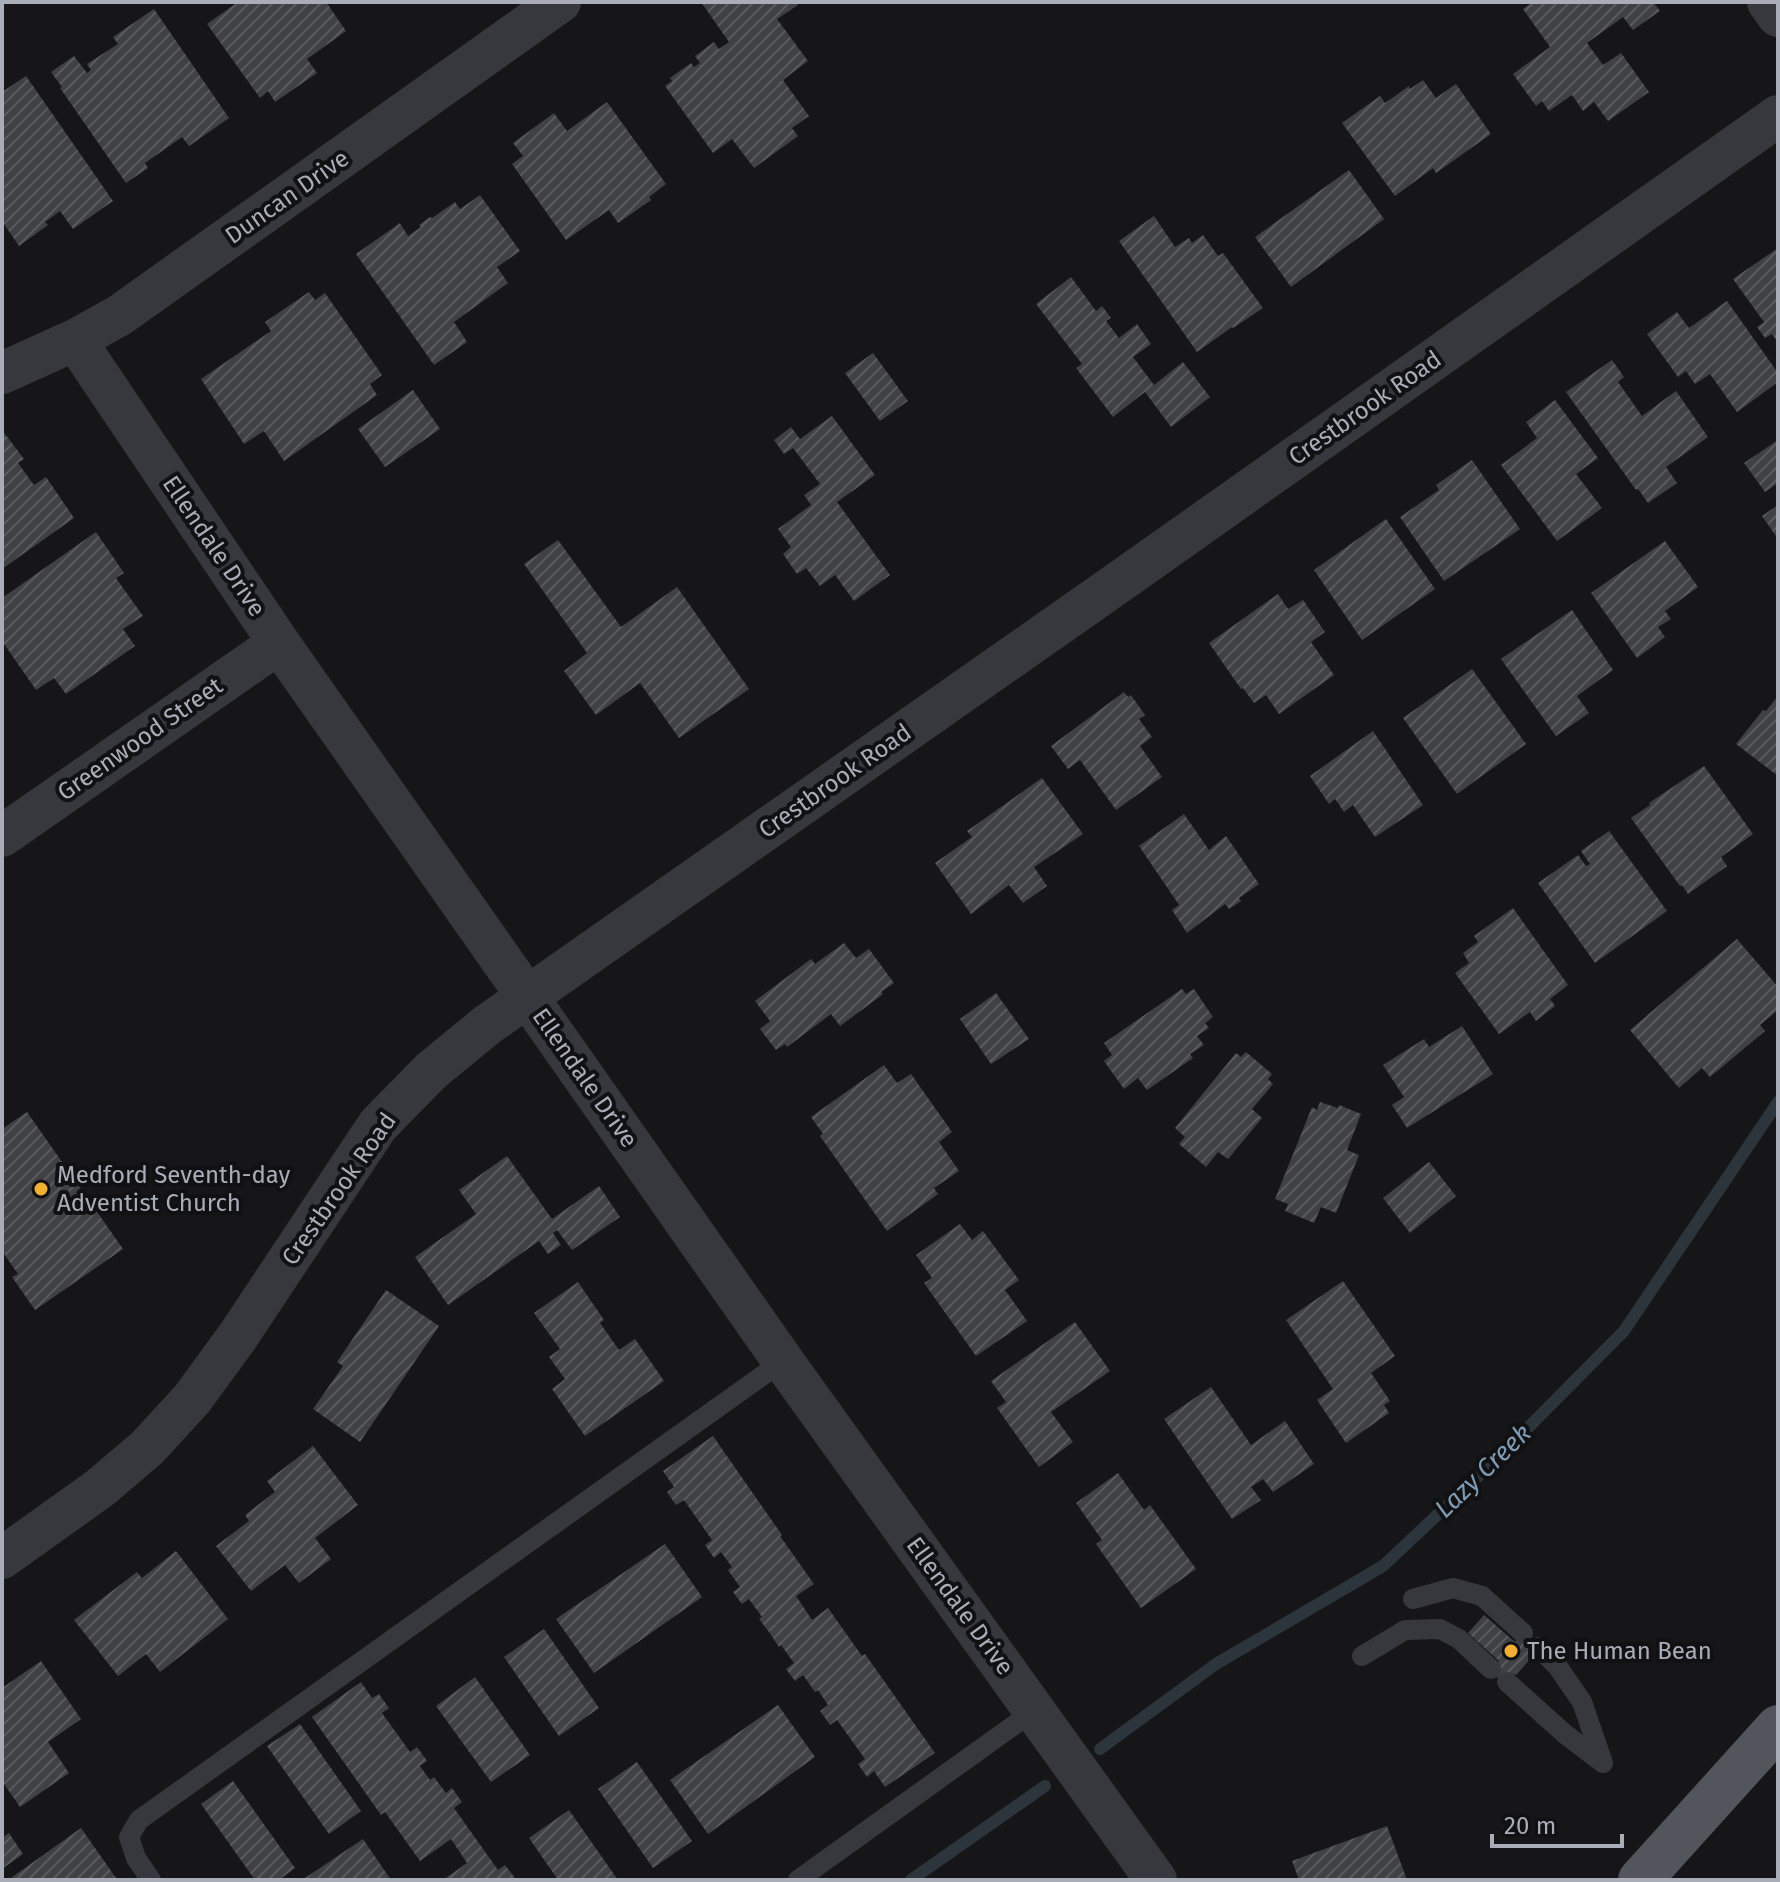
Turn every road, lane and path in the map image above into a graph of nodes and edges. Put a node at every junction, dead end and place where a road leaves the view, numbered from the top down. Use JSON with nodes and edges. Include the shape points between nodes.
{"nodes":[{"id":1,"x":560,"y":2,"type":"edge"},
{"id":2,"x":1768,"y":2,"type":"edge"},
{"id":3,"x":1778,"y":16,"type":"edge"},
{"id":4,"x":1778,"y":116,"type":"edge"},
{"id":5,"x":75,"y":340,"type":"junction"},
{"id":6,"x":2,"y":373,"type":"edge"},
{"id":7,"x":279,"y":643,"type":"junction"},
{"id":8,"x":2,"y":836,"type":"edge"},
{"id":9,"x":528,"y":996,"type":"junction"},
{"id":10,"x":783,"y":1361,"type":"junction"},
{"id":11,"x":2,"y":1558,"type":"edge"},
{"id":12,"x":1413,"y":1599,"type":"dead end"},
{"id":13,"x":1362,"y":1656,"type":"dead end"},
{"id":14,"x":1047,"y":1726,"type":"junction"},
{"id":15,"x":1778,"y":1727,"type":"edge"},
{"id":16,"x":151,"y":1880,"type":"edge"},
{"id":17,"x":798,"y":1880,"type":"edge"},
{"id":18,"x":1156,"y":1880,"type":"edge"},
{"id":19,"x":1640,"y":1880,"type":"edge"}],
"edges":[{"from":1,"to":5,"type":"street","name":"Duncan Drive","via":[[120,315]]},
{"from":2,"to":3,"type":"street"},
{"from":4,"to":9,"type":"street","name":"Crestbrook Road"},
{"from":5,"to":6,"type":"street","name":"Duncan Drive"},
{"from":5,"to":7,"type":"street","name":"Ellendale Drive"},
{"from":7,"to":8,"type":"street","name":"Greenwood Street"},
{"from":7,"to":9,"type":"street","name":"Ellendale Drive"},
{"from":9,"to":10,"type":"street","name":"Ellendale Drive"},
{"from":9,"to":11,"type":"street","name":"Crestbrook Road","via":[[431,1071],[378,1125],[238,1336],[192,1399],[147,1448]]},
{"from":10,"to":14,"type":"street","name":"Ellendale Drive"},
{"from":10,"to":16,"type":"lane","via":[[139,1820],[129,1837]]},
{"from":12,"to":13,"type":"lane","via":[[1453,1588],[1482,1596],[1558,1667],[1582,1702],[1603,1763],[1459,1639],[1440,1629],[1405,1630]]},
{"from":14,"to":17,"type":"lane"},
{"from":14,"to":18,"type":"street","name":"Ellendale Drive"},
{"from":15,"to":19,"type":"main road"}]}
